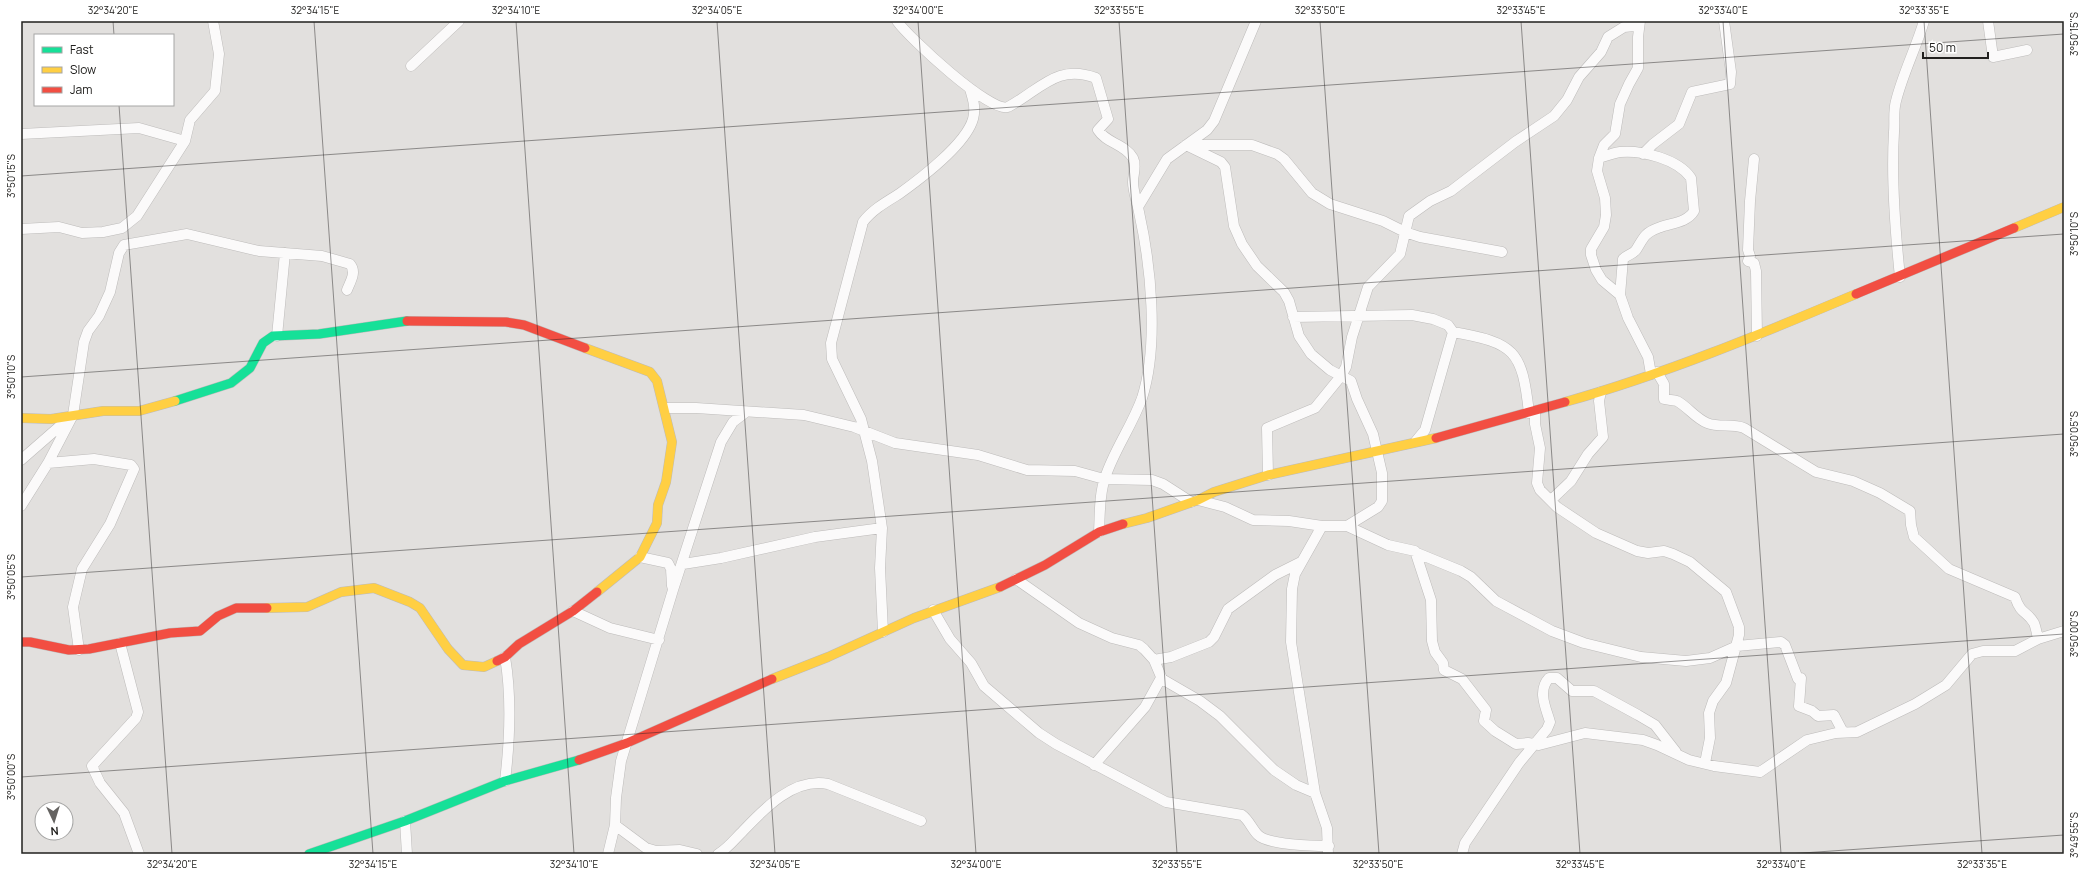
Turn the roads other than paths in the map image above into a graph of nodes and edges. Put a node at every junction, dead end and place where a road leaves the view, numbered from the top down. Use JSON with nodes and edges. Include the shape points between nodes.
{"nodes":[{"id":1,"x":213,"y":21,"type":"edge"},
{"id":2,"x":459,"y":21,"type":"edge"},
{"id":3,"x":897,"y":21,"type":"edge"},
{"id":4,"x":1256,"y":21,"type":"edge"},
{"id":5,"x":1639,"y":21,"type":"edge"},
{"id":6,"x":1724,"y":21,"type":"edge"},
{"id":7,"x":1924,"y":21,"type":"edge"},
{"id":8,"x":1988,"y":21,"type":"edge"},
{"id":9,"x":2027,"y":50,"type":"dead end"},
{"id":10,"x":411,"y":66,"type":"dead end"},
{"id":11,"x":970,"y":89,"type":"junction"},
{"id":12,"x":21,"y":134,"type":"edge"},
{"id":13,"x":185,"y":141,"type":"junction"},
{"id":14,"x":1186,"y":145,"type":"junction"},
{"id":15,"x":1643,"y":154,"type":"junction"},
{"id":16,"x":1600,"y":158,"type":"junction"},
{"id":17,"x":1754,"y":159,"type":"dead end"},
{"id":18,"x":1138,"y":206,"type":"junction"},
{"id":19,"x":2064,"y":208,"type":"edge"},
{"id":20,"x":21,"y":229,"type":"edge"},
{"id":21,"x":1405,"y":232,"type":"junction"},
{"id":22,"x":1502,"y":252,"type":"dead end"},
{"id":23,"x":285,"y":254,"type":"junction"},
{"id":24,"x":1900,"y":277,"type":"junction"},
{"id":25,"x":347,"y":290,"type":"dead end"},
{"id":26,"x":1620,"y":295,"type":"junction"},
{"id":27,"x":1293,"y":317,"type":"junction"},
{"id":28,"x":1359,"y":317,"type":"junction"},
{"id":29,"x":1453,"y":332,"type":"junction"},
{"id":30,"x":277,"y":336,"type":"junction"},
{"id":31,"x":1757,"y":336,"type":"junction"},
{"id":32,"x":1654,"y":373,"type":"junction"},
{"id":33,"x":1341,"y":376,"type":"junction"},
{"id":34,"x":1601,"y":392,"type":"junction"},
{"id":35,"x":665,"y":408,"type":"junction"},
{"id":36,"x":746,"y":412,"type":"junction"},
{"id":37,"x":1532,"y":413,"type":"junction"},
{"id":38,"x":73,"y":415,"type":"junction"},
{"id":39,"x":21,"y":418,"type":"edge"},
{"id":40,"x":865,"y":432,"type":"junction"},
{"id":41,"x":1416,"y":441,"type":"junction"},
{"id":42,"x":1378,"y":450,"type":"junction"},
{"id":43,"x":21,"y":460,"type":"edge"},
{"id":44,"x":48,"y":463,"type":"junction"},
{"id":45,"x":1268,"y":475,"type":"junction"},
{"id":46,"x":1104,"y":479,"type":"junction"},
{"id":47,"x":1551,"y":500,"type":"junction"},
{"id":48,"x":1194,"y":501,"type":"junction"},
{"id":49,"x":21,"y":506,"type":"edge"},
{"id":50,"x":1322,"y":526,"type":"junction"},
{"id":51,"x":1347,"y":526,"type":"junction"},
{"id":52,"x":882,"y":528,"type":"junction"},
{"id":53,"x":1099,"y":532,"type":"junction"},
{"id":54,"x":1417,"y":553,"type":"junction"},
{"id":55,"x":640,"y":557,"type":"junction"},
{"id":56,"x":1301,"y":562,"type":"junction"},
{"id":57,"x":683,"y":564,"type":"junction"},
{"id":58,"x":1016,"y":579,"type":"junction"},
{"id":59,"x":673,"y":590,"type":"junction"},
{"id":60,"x":933,"y":610,"type":"junction"},
{"id":61,"x":573,"y":611,"type":"junction"},
{"id":62,"x":2064,"y":631,"type":"edge"},
{"id":63,"x":883,"y":632,"type":"junction"},
{"id":64,"x":2038,"y":639,"type":"junction"},
{"id":65,"x":659,"y":640,"type":"junction"},
{"id":66,"x":21,"y":642,"type":"edge"},
{"id":67,"x":120,"y":643,"type":"junction"},
{"id":68,"x":1737,"y":646,"type":"junction"},
{"id":69,"x":79,"y":650,"type":"junction"},
{"id":70,"x":505,"y":657,"type":"junction"},
{"id":71,"x":1154,"y":660,"type":"junction"},
{"id":72,"x":1161,"y":678,"type":"junction"},
{"id":73,"x":1843,"y":732,"type":"junction"},
{"id":74,"x":627,"y":744,"type":"junction"},
{"id":75,"x":1533,"y":744,"type":"junction"},
{"id":76,"x":1678,"y":756,"type":"junction"},
{"id":77,"x":1705,"y":763,"type":"junction"},
{"id":78,"x":1094,"y":765,"type":"junction"},
{"id":79,"x":505,"y":781,"type":"junction"},
{"id":80,"x":1315,"y":793,"type":"junction"},
{"id":81,"x":405,"y":821,"type":"junction"},
{"id":82,"x":921,"y":821,"type":"dead end"},
{"id":83,"x":615,"y":825,"type":"junction"},
{"id":84,"x":1328,"y":850,"type":"edge"},
{"id":85,"x":140,"y":854,"type":"edge"},
{"id":86,"x":309,"y":854,"type":"edge"},
{"id":87,"x":407,"y":854,"type":"edge"},
{"id":88,"x":608,"y":854,"type":"edge"},
{"id":89,"x":697,"y":854,"type":"edge"},
{"id":90,"x":718,"y":854,"type":"edge"},
{"id":91,"x":1462,"y":854,"type":"edge"}],
"edges":[{"from":1,"to":13,"type":"street","via":[[219,54],[217,85],[212,97],[190,120]]},
{"from":2,"to":10,"type":"street"},
{"from":3,"to":11,"type":"street","via":[[906,34]]},
{"from":4,"to":14,"type":"street","via":[[1214,121],[1207,130]]},
{"from":5,"to":16,"type":"street","via":[[1638,68],[1620,104],[1615,134],[1604,145]]},
{"from":5,"to":21,"type":"street","via":[[1634,26],[1624,27],[1608,37],[1601,52],[1579,77],[1554,116],[1514,142],[1451,191],[1417,209],[1409,216]]},
{"from":6,"to":15,"type":"street","via":[[1731,72],[1730,84],[1692,92],[1679,124]]},
{"from":7,"to":24,"type":"street","via":[[1895,103],[1893,204]]},
{"from":8,"to":9,"type":"street","via":[[1993,57]]},
{"from":11,"to":18,"type":"street","via":[[995,106],[1004,108],[1062,75],[1075,72],[1096,78],[1108,119],[1098,130],[1104,137],[1121,146],[1133,160],[1133,182]]},
{"from":11,"to":40,"type":"street","via":[[974,112],[964,137],[918,181],[870,213],[863,222],[830,350]]},
{"from":12,"to":13,"type":"street","via":[[139,128]]},
{"from":13,"to":20,"type":"street","via":[[140,213],[122,228],[88,233],[59,227]]},
{"from":14,"to":18,"type":"street","via":[[1167,159]]},
{"from":14,"to":21,"type":"street","via":[[1252,145],[1277,154],[1312,193],[1325,202],[1383,221]]},
{"from":14,"to":27,"type":"street","via":[[1221,162],[1225,167],[1234,226],[1239,238],[1257,266],[1284,292]]},
{"from":15,"to":16,"type":"street","via":[[1620,152]]},
{"from":15,"to":26,"type":"street","via":[[1679,166],[1689,175],[1694,211],[1689,218],[1650,232],[1641,238],[1635,251],[1624,258]]},
{"from":16,"to":26,"type":"street","via":[[1597,171],[1605,198],[1606,216],[1604,227],[1590,255],[1602,280]]},
{"from":17,"to":31,"type":"street","via":[[1748,261],[1754,263],[1756,271]]},
{"from":18,"to":46,"type":"street","via":[[1148,262],[1151,313],[1149,362],[1138,408]]},
{"from":19,"to":24,"type":"street"},
{"from":21,"to":22,"type":"street"},
{"from":21,"to":28,"type":"street","via":[[1400,254],[1368,286]]},
{"from":23,"to":25,"type":"street","via":[[322,256],[350,264],[353,271]]},
{"from":23,"to":30,"type":"street"},
{"from":23,"to":38,"type":"street","via":[[258,251],[187,234],[124,245],[119,253],[110,292],[84,342]]},
{"from":24,"to":31,"type":"street"},
{"from":26,"to":32,"type":"street"},
{"from":27,"to":28,"type":"street"},
{"from":27,"to":33,"type":"street","via":[[1299,336],[1311,354]]},
{"from":28,"to":29,"type":"street","via":[[1426,317],[1448,325]]},
{"from":28,"to":33,"type":"street","via":[[1346,367]]},
{"from":29,"to":37,"type":"street","via":[[1489,339],[1517,357]]},
{"from":29,"to":41,"type":"street","via":[[1425,430]]},
{"from":30,"to":35,"type":"street","via":[[320,334],[406,321],[506,322],[524,325],[644,368],[655,377]]},
{"from":30,"to":38,"type":"street","via":[[264,343],[254,364],[231,383],[139,411],[108,410]]},
{"from":31,"to":32,"type":"street"},
{"from":32,"to":34,"type":"street"},
{"from":32,"to":64,"type":"street","via":[[1664,384],[1664,399],[1676,401],[1703,421],[1744,428],[1816,472],[1853,481],[1880,492],[1910,511],[1912,532],[1918,541],[1949,568],[2015,597],[2019,609],[2035,625]]},
{"from":33,"to":42,"type":"street","via":[[1349,378],[1354,384],[1357,399]]},
{"from":33,"to":45,"type":"street","via":[[1315,408],[1267,428]]},
{"from":34,"to":37,"type":"street"},
{"from":34,"to":47,"type":"street","via":[[1601,441],[1588,454],[1571,481]]},
{"from":35,"to":36,"type":"street"},
{"from":35,"to":55,"type":"street","via":[[672,442],[666,482],[658,505],[656,523]]},
{"from":36,"to":40,"type":"street","via":[[804,415],[841,423]]},
{"from":36,"to":57,"type":"street","via":[[734,422],[721,442]]},
{"from":37,"to":41,"type":"street"},
{"from":37,"to":47,"type":"street","via":[[1540,448],[1537,483],[1540,490]]},
{"from":38,"to":39,"type":"street","via":[[51,419]]},
{"from":38,"to":43,"type":"street"},
{"from":38,"to":44,"type":"street"},
{"from":40,"to":46,"type":"street","via":[[901,444],[978,455],[1027,470],[1075,472]]},
{"from":40,"to":52,"type":"street"},
{"from":41,"to":42,"type":"street"},
{"from":42,"to":45,"type":"street"},
{"from":42,"to":51,"type":"street","via":[[1382,473],[1382,502]]},
{"from":44,"to":49,"type":"street"},
{"from":44,"to":69,"type":"street","via":[[94,459],[131,465],[134,469],[110,524],[82,569],[73,607]]},
{"from":45,"to":48,"type":"street"},
{"from":46,"to":48,"type":"street","via":[[1152,480]]},
{"from":46,"to":53,"type":"street"},
{"from":47,"to":68,"type":"street","via":[[1557,507],[1596,533],[1644,553],[1664,551],[1673,554],[1690,562],[1709,576],[1729,597],[1739,627]]},
{"from":48,"to":50,"type":"street","via":[[1225,507],[1253,520],[1289,521]]},
{"from":48,"to":53,"type":"street"},
{"from":50,"to":51,"type":"street"},
{"from":50,"to":56,"type":"street"},
{"from":51,"to":54,"type":"street","via":[[1388,545],[1408,548]]},
{"from":52,"to":57,"type":"street","via":[[815,537]]},
{"from":52,"to":63,"type":"street","via":[[880,568]]},
{"from":53,"to":58,"type":"street","via":[[1045,565]]},
{"from":54,"to":68,"type":"street","via":[[1461,570],[1496,601],[1514,612],[1584,643],[1641,657],[1686,661],[1710,658]]},
{"from":54,"to":75,"type":"street","via":[[1430,600],[1432,641],[1444,670],[1462,679],[1486,710],[1484,721],[1495,731],[1516,744]]},
{"from":55,"to":59,"type":"street","via":[[668,563]]},
{"from":55,"to":61,"type":"street"},
{"from":56,"to":71,"type":"street","via":[[1275,575],[1228,610],[1209,642],[1171,657]]},
{"from":56,"to":80,"type":"street","via":[[1292,589],[1291,642]]},
{"from":57,"to":59,"type":"street"},
{"from":58,"to":60,"type":"street","via":[[986,593]]},
{"from":58,"to":71,"type":"street","via":[[1079,623],[1112,638],[1139,645]]},
{"from":59,"to":65,"type":"street"},
{"from":60,"to":63,"type":"street"},
{"from":60,"to":78,"type":"street","via":[[950,639],[971,663],[984,686],[1038,733]]},
{"from":61,"to":65,"type":"street","via":[[610,628]]},
{"from":61,"to":70,"type":"street","via":[[519,644]]},
{"from":62,"to":64,"type":"street"},
{"from":63,"to":74,"type":"street","via":[[768,680]]},
{"from":64,"to":73,"type":"street","via":[[2015,651],[1983,651],[1972,654],[1946,685],[1915,704],[1858,732]]},
{"from":65,"to":74,"type":"street"},
{"from":66,"to":69,"type":"street"},
{"from":67,"to":69,"type":"street"},
{"from":67,"to":70,"type":"street","via":[[170,633],[200,631],[218,616],[236,608],[307,607],[341,592],[374,588],[382,589],[420,608],[448,649],[463,665],[484,666]]},
{"from":67,"to":85,"type":"street","via":[[138,712],[136,718],[92,766],[100,784],[126,815]]},
{"from":68,"to":73,"type":"street","via":[[1777,641],[1785,645],[1798,679],[1801,678],[1800,706],[1818,716],[1834,715]]},
{"from":68,"to":77,"type":"street","via":[[1726,683],[1713,701],[1709,713],[1710,738]]},
{"from":70,"to":79,"type":"street","via":[[509,679],[510,739]]},
{"from":71,"to":72,"type":"street"},
{"from":72,"to":78,"type":"street","via":[[1145,707]]},
{"from":72,"to":80,"type":"street","via":[[1220,716],[1274,770],[1296,785]]},
{"from":73,"to":77,"type":"street","via":[[1807,740],[1760,772]]},
{"from":74,"to":79,"type":"street"},
{"from":74,"to":83,"type":"street","via":[[617,784]]},
{"from":75,"to":76,"type":"street","via":[[1539,745],[1585,733],[1643,740],[1657,744]]},
{"from":75,"to":76,"type":"street","via":[[1550,722],[1543,695],[1546,682],[1549,678],[1554,678],[1572,692],[1594,691],[1655,725]]},
{"from":75,"to":91,"type":"street","via":[[1466,843]]},
{"from":76,"to":77,"type":"street"},
{"from":78,"to":84,"type":"street","via":[[1166,802],[1242,815],[1258,835],[1266,839]]},
{"from":79,"to":81,"type":"street"},
{"from":80,"to":84,"type":"street","via":[[1327,828]]},
{"from":81,"to":86,"type":"street"},
{"from":81,"to":87,"type":"street"},
{"from":82,"to":90,"type":"street","via":[[828,784],[814,783],[792,790],[766,808]]},
{"from":83,"to":88,"type":"street"},
{"from":83,"to":89,"type":"street","via":[[646,848]]}]}
